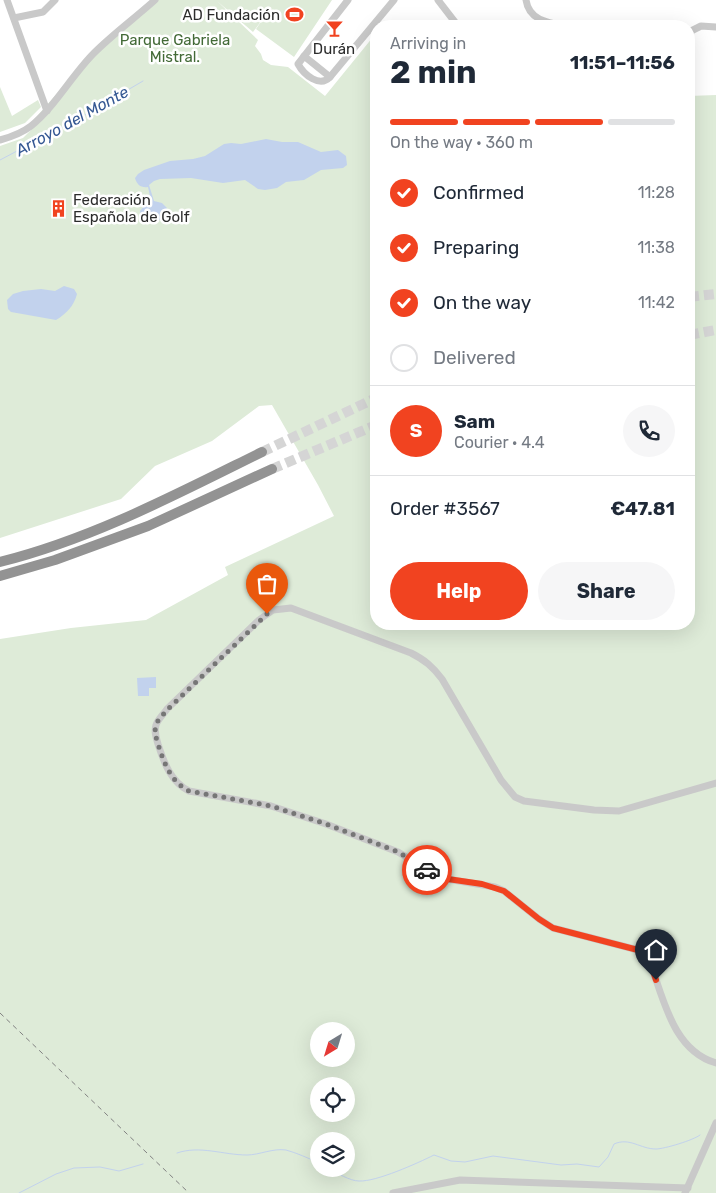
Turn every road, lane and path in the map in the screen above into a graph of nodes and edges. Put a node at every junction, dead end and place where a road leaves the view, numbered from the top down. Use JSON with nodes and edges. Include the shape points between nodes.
{"nodes":[{"id":1,"x":7,"y":0,"type":"edge"},
{"id":2,"x":56,"y":0,"type":"edge"},
{"id":3,"x":155,"y":0,"type":"edge"},
{"id":4,"x":348,"y":0,"type":"edge"},
{"id":5,"x":394,"y":0,"type":"edge"},
{"id":6,"x":438,"y":0,"type":"edge"},
{"id":7,"x":526,"y":0,"type":"edge"},
{"id":8,"x":14,"y":18,"type":"junction"},
{"id":9,"x":378,"y":20,"type":"edge"},
{"id":10,"x":452,"y":20,"type":"edge"},
{"id":11,"x":540,"y":20,"type":"edge"},
{"id":12,"x":716,"y":26,"type":"edge"},
{"id":13,"x":370,"y":29,"type":"edge"},
{"id":14,"x":695,"y":29,"type":"edge"},
{"id":15,"x":304,"y":56,"type":"junction"},
{"id":16,"x":330,"y":78,"type":"junction"},
{"id":17,"x":46,"y":110,"type":"junction"},
{"id":18,"x":0,"y":140,"type":"edge"},
{"id":19,"x":262,"y":452,"type":"tunnel mouth"},
{"id":20,"x":272,"y":469,"type":"tunnel mouth"},
{"id":21,"x":3,"y":561,"type":"edge"},
{"id":22,"x":0,"y":577,"type":"edge"},
{"id":23,"x":716,"y":783,"type":"edge"},
{"id":24,"x":716,"y":1063,"type":"edge"},
{"id":25,"x":716,"y":1122,"type":"edge"},
{"id":26,"x":716,"y":1133,"type":"edge"},
{"id":27,"x":697,"y":1168,"type":"junction"},
{"id":28,"x":686,"y":1190,"type":"edge"},
{"id":29,"x":393,"y":1193,"type":"edge"}],
"edges":[{"from":1,"to":8,"type":"street"},
{"from":2,"to":8,"type":"street","via":[[43,12]]},
{"from":3,"to":17,"type":"street","via":[[95,52]]},
{"from":4,"to":15,"type":"street"},
{"from":5,"to":9,"type":"street"},
{"from":6,"to":10,"type":"street"},
{"from":7,"to":11,"type":"street","via":[[530,12]]},
{"from":8,"to":17,"type":"street"},
{"from":12,"to":14,"type":"street"},
{"from":13,"to":16,"type":"street"},
{"from":15,"to":16,"type":"street"},
{"from":15,"to":16,"type":"street","via":[[298,64],[300,68],[321,83]]},
{"from":17,"to":18,"type":"street","via":[[18,134]]},
{"from":19,"to":21,"type":"highway","via":[[114,523]]},
{"from":20,"to":22,"type":"highway","via":[[148,526]]},
{"from":23,"to":24,"type":"street","via":[[619,811],[538,803],[515,797],[501,780],[442,679],[429,664],[411,653],[291,608],[274,610],[260,620],[168,709],[156,723],[155,733],[164,763],[174,780],[189,791],[271,806],[326,824],[398,852],[441,878],[504,891],[553,928],[638,950],[651,965],[677,1032],[695,1053]]},
{"from":25,"to":27,"type":"street"},
{"from":26,"to":27,"type":"street"},
{"from":27,"to":28,"type":"street"},
{"from":28,"to":29,"type":"street","via":[[460,1180]]}]}
